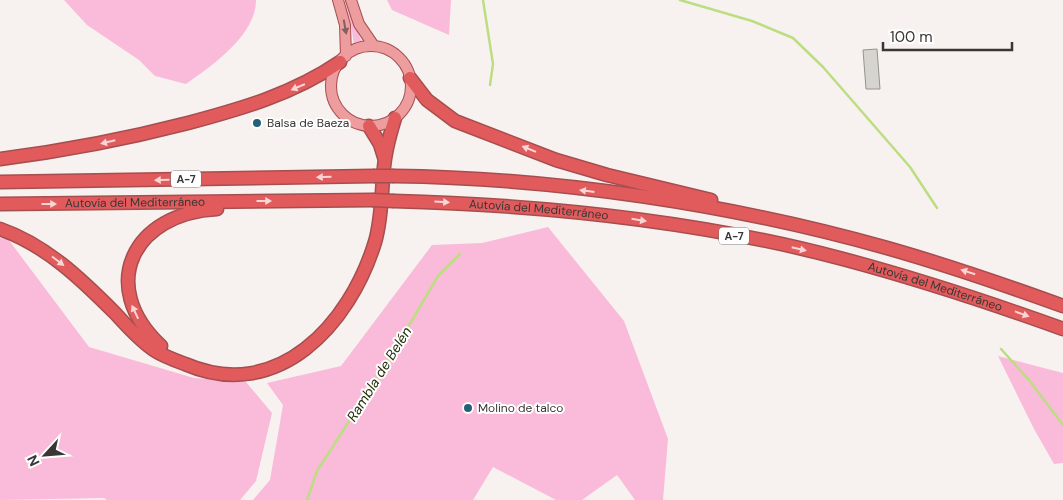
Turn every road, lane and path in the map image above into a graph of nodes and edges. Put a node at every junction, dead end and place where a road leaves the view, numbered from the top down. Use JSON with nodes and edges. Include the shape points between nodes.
{"nodes":[{"id":1,"x":338,"y":0,"type":"edge"},
{"id":2,"x":350,"y":0,"type":"edge"},
{"id":3,"x":374,"y":46,"type":"junction"},
{"id":4,"x":343,"y":59,"type":"junction"},
{"id":5,"x":410,"y":78,"type":"junction"},
{"id":6,"x":395,"y":118,"type":"junction"},
{"id":7,"x":368,"y":126,"type":"junction"},
{"id":8,"x":0,"y":159,"type":"edge"},
{"id":9,"x":384,"y":160,"type":"junction"},
{"id":10,"x":0,"y":182,"type":"edge"},
{"id":11,"x":242,"y":201,"type":"junction"},
{"id":12,"x":0,"y":204,"type":"edge"},
{"id":13,"x":760,"y":218,"type":"junction"},
{"id":14,"x":0,"y":229,"type":"edge"},
{"id":15,"x":1063,"y":306,"type":"edge"},
{"id":16,"x":1063,"y":329,"type":"edge"},
{"id":17,"x":178,"y":361,"type":"junction"}],
"edges":[{"from":1,"to":4,"type":"main road","one_way":true,"via":[[345,25]]},
{"from":2,"to":3,"type":"main road","via":[[359,24]]},
{"from":3,"to":4,"type":"main road","via":[[359,48]]},
{"from":3,"to":5,"type":"main road","via":[[395,54],[405,65]]},
{"from":4,"to":7,"type":"main road","via":[[332,84],[334,99],[347,118]]},
{"from":4,"to":8,"type":"highway","one_way":true,"via":[[307,83],[230,112],[96,144]]},
{"from":5,"to":6,"type":"main road","via":[[407,105]]},
{"from":13,"to":5,"type":"highway","one_way":true,"via":[[738,206],[556,160],[456,121],[427,100]]},
{"from":6,"to":7,"type":"main road","via":[[378,126]]},
{"from":6,"to":9,"type":"highway"},
{"from":7,"to":9,"type":"highway","via":[[380,144]]},
{"from":9,"to":17,"type":"highway","via":[[384,188],[369,258],[343,310],[316,342],[278,365],[241,374],[218,374]]},
{"from":13,"to":10,"type":"highway","name":"Autovía del Mediterráneo","number":"A-7","one_way":true,"bridge":true,"via":[[588,191],[492,181],[394,176]]},
{"from":12,"to":11,"type":"highway","name":"Autovía del Mediterráneo","number":"A-7","one_way":true},
{"from":11,"to":16,"type":"highway","name":"Autovía del Mediterráneo","number":"A-7","one_way":true,"bridge":true,"via":[[372,200],[534,207],[615,216],[770,242],[908,277]]},
{"from":17,"to":11,"type":"highway","one_way":true,"via":[[149,334],[133,310],[128,281],[132,260],[153,231],[172,219]]},
{"from":15,"to":13,"type":"highway","name":"Autovía del Mediterráneo","number":"A-7","one_way":true,"via":[[887,248]]},
{"from":14,"to":17,"type":"highway","one_way":true,"via":[[37,246],[60,262],[154,350]]}]}
